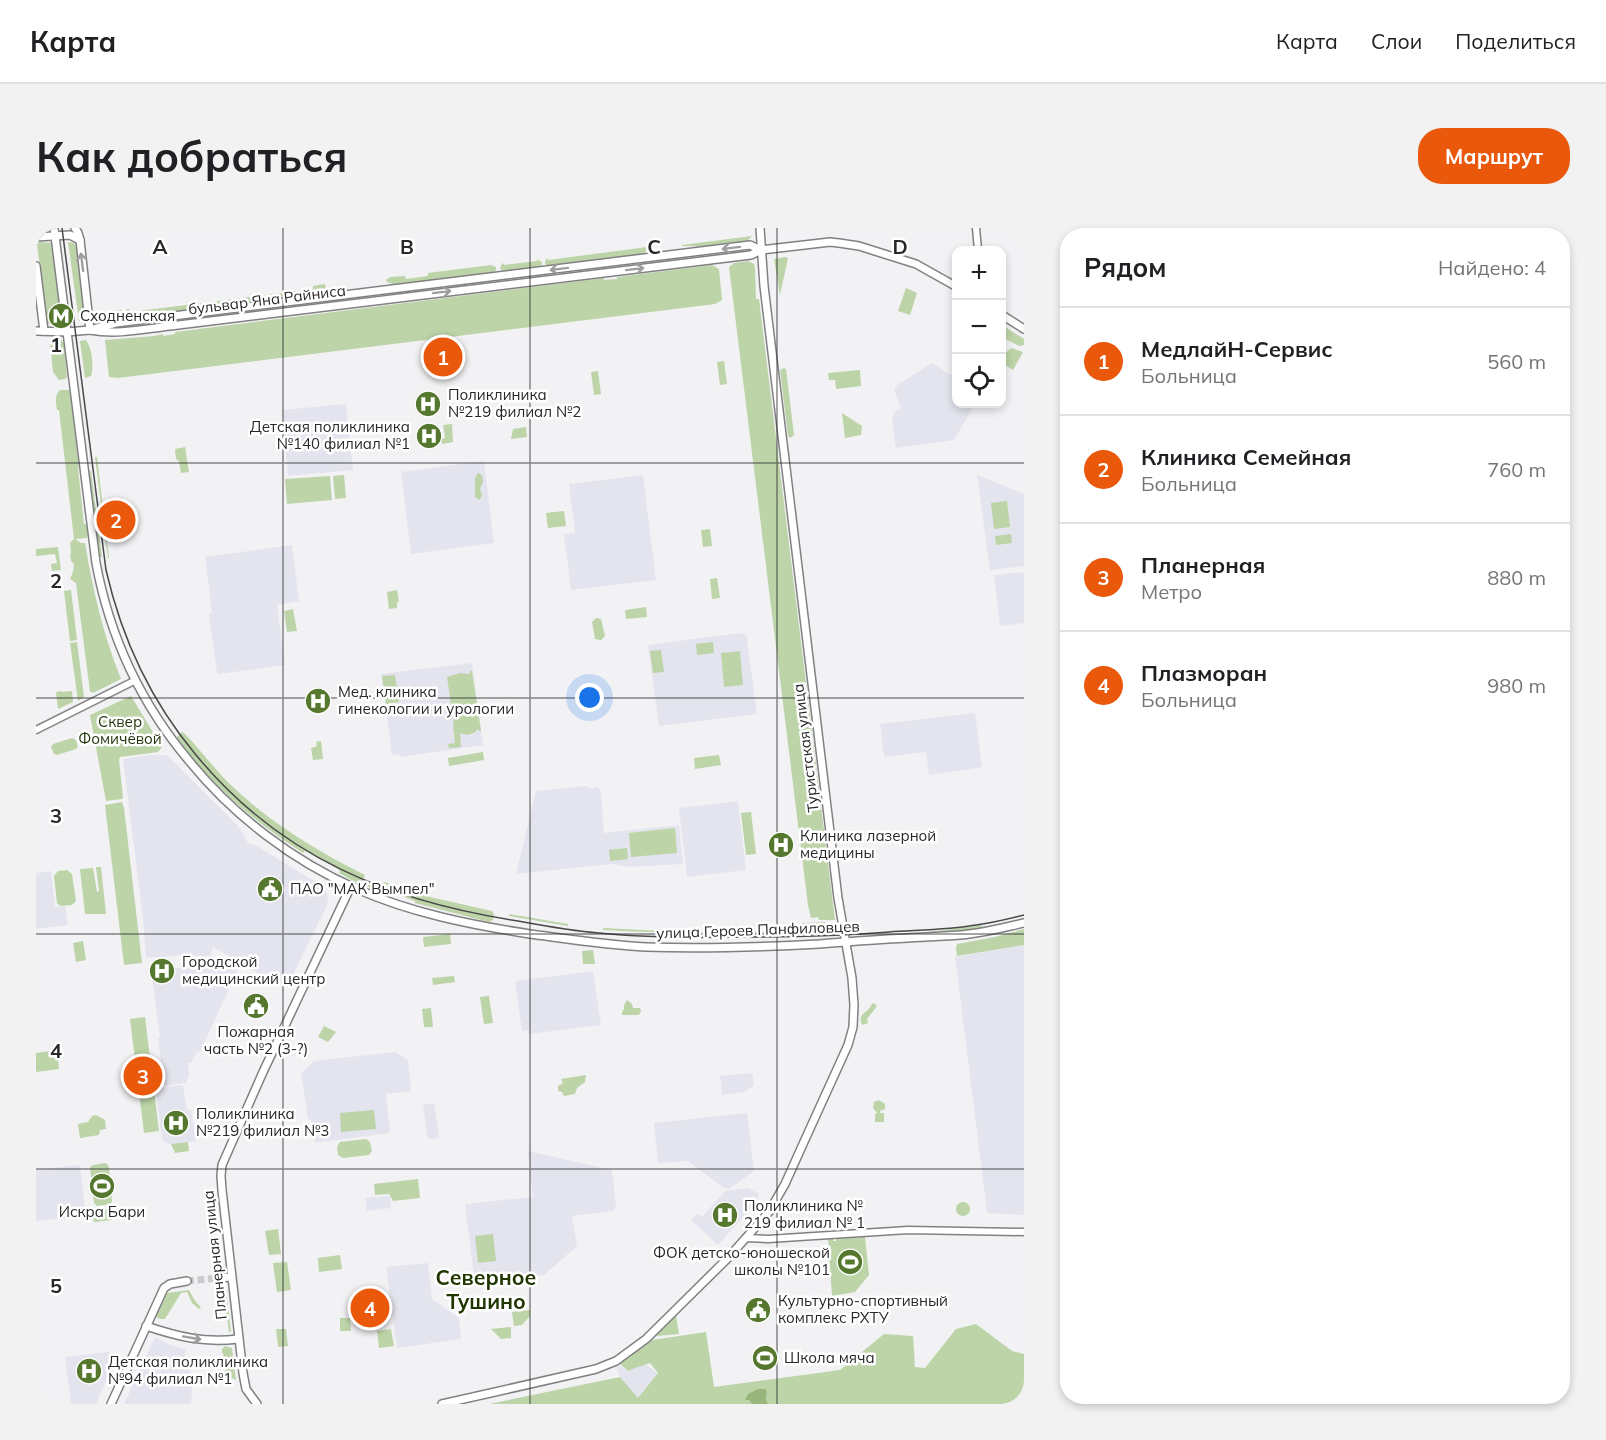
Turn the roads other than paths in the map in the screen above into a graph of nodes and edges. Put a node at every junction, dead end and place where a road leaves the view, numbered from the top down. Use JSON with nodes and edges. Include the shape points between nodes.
{"nodes":[{"id":1,"x":75,"y":228,"type":"edge"},
{"id":2,"x":760,"y":228,"type":"edge"},
{"id":3,"x":976,"y":228,"type":"edge"},
{"id":4,"x":55,"y":232,"type":"edge"},
{"id":5,"x":36,"y":237,"type":"edge"},
{"id":6,"x":80,"y":240,"type":"junction"},
{"id":7,"x":978,"y":246,"type":"edge"},
{"id":8,"x":761,"y":250,"type":"junction"},
{"id":9,"x":36,"y":266,"type":"edge"},
{"id":10,"x":952,"y":284,"type":"edge"},
{"id":11,"x":1006,"y":318,"type":"edge"},
{"id":12,"x":1024,"y":329,"type":"edge"},
{"id":13,"x":90,"y":330,"type":"junction"},
{"id":14,"x":40,"y":331,"type":"edge"},
{"id":15,"x":67,"y":332,"type":"junction"},
{"id":16,"x":134,"y":681,"type":"junction"},
{"id":17,"x":36,"y":730,"type":"edge"},
{"id":18,"x":351,"y":886,"type":"junction"},
{"id":19,"x":1024,"y":922,"type":"edge"},
{"id":20,"x":846,"y":942,"type":"junction"},
{"id":21,"x":1024,"y":1232,"type":"edge"},
{"id":22,"x":746,"y":1238,"type":"junction"},
{"id":23,"x":231,"y":1277,"type":"junction"},
{"id":24,"x":218,"y":1278,"type":"tunnel mouth"},
{"id":25,"x":187,"y":1281,"type":"tunnel mouth"},
{"id":26,"x":146,"y":1326,"type":"junction"},
{"id":27,"x":238,"y":1339,"type":"junction"},
{"id":28,"x":111,"y":1404,"type":"edge"},
{"id":29,"x":257,"y":1404,"type":"edge"},
{"id":30,"x":442,"y":1404,"type":"edge"}],
"edges":[{"from":1,"to":6,"type":"main road"},
{"from":2,"to":8,"type":"main road","name":"Туристская улица"},
{"from":3,"to":7,"type":"street"},
{"from":4,"to":5,"type":"main road"},
{"from":4,"to":6,"type":"main road"},
{"from":4,"to":15,"type":"main road","name":"улица Героев Панфиловцев"},
{"from":13,"to":6,"type":"main road","one_way":true},
{"from":8,"to":10,"type":"main road","name":"бульвар Яна Райниса","via":[[830,242],[850,244],[916,264]]},
{"from":8,"to":13,"type":"main road","name":"бульвар Яна Райниса","via":[[751,255],[170,326],[118,332]]},
{"from":8,"to":20,"type":"main road","name":"Туристская улица"},
{"from":9,"to":14,"type":"main road"},
{"from":11,"to":12,"type":"main road"},
{"from":13,"to":15,"type":"main road","name":"бульвар Яна Райниса"},
{"from":14,"to":15,"type":"main road","name":"бульвар Яна Райниса"},
{"from":15,"to":16,"type":"main road","name":"улица Героев Панфиловцев","via":[[98,574],[108,615]]},
{"from":16,"to":17,"type":"street"},
{"from":16,"to":18,"type":"main road","name":"улица Героев Панфиловцев","via":[[173,742],[236,811],[301,859]]},
{"from":18,"to":20,"type":"main road","name":"улица Героев Панфиловцев","via":[[418,910],[487,927],[602,943],[690,948]]},
{"from":18,"to":23,"type":"main road","name":"Планерная улица","via":[[222,1166]]},
{"from":19,"to":20,"type":"main road","name":"улица Героев Панфиловцев","via":[[966,935]]},
{"from":20,"to":22,"type":"main road","name":"Туристская улица","via":[[854,1005],[848,1045],[785,1184],[769,1212]]},
{"from":21,"to":22,"type":"street","via":[[908,1230]]},
{"from":22,"to":30,"type":"main road","name":"Туристская улица","via":[[645,1339],[616,1361],[584,1372]]},
{"from":23,"to":24,"type":"main road"},
{"from":23,"to":27,"type":"main road","name":"Планерная улица"},
{"from":25,"to":26,"type":"main road","via":[[165,1286]]},
{"from":26,"to":27,"type":"main road","name":"Планерная улица","one_way":true,"via":[[202,1340]]},
{"from":26,"to":28,"type":"main road"},
{"from":27,"to":29,"type":"main road","via":[[245,1384]]}]}
